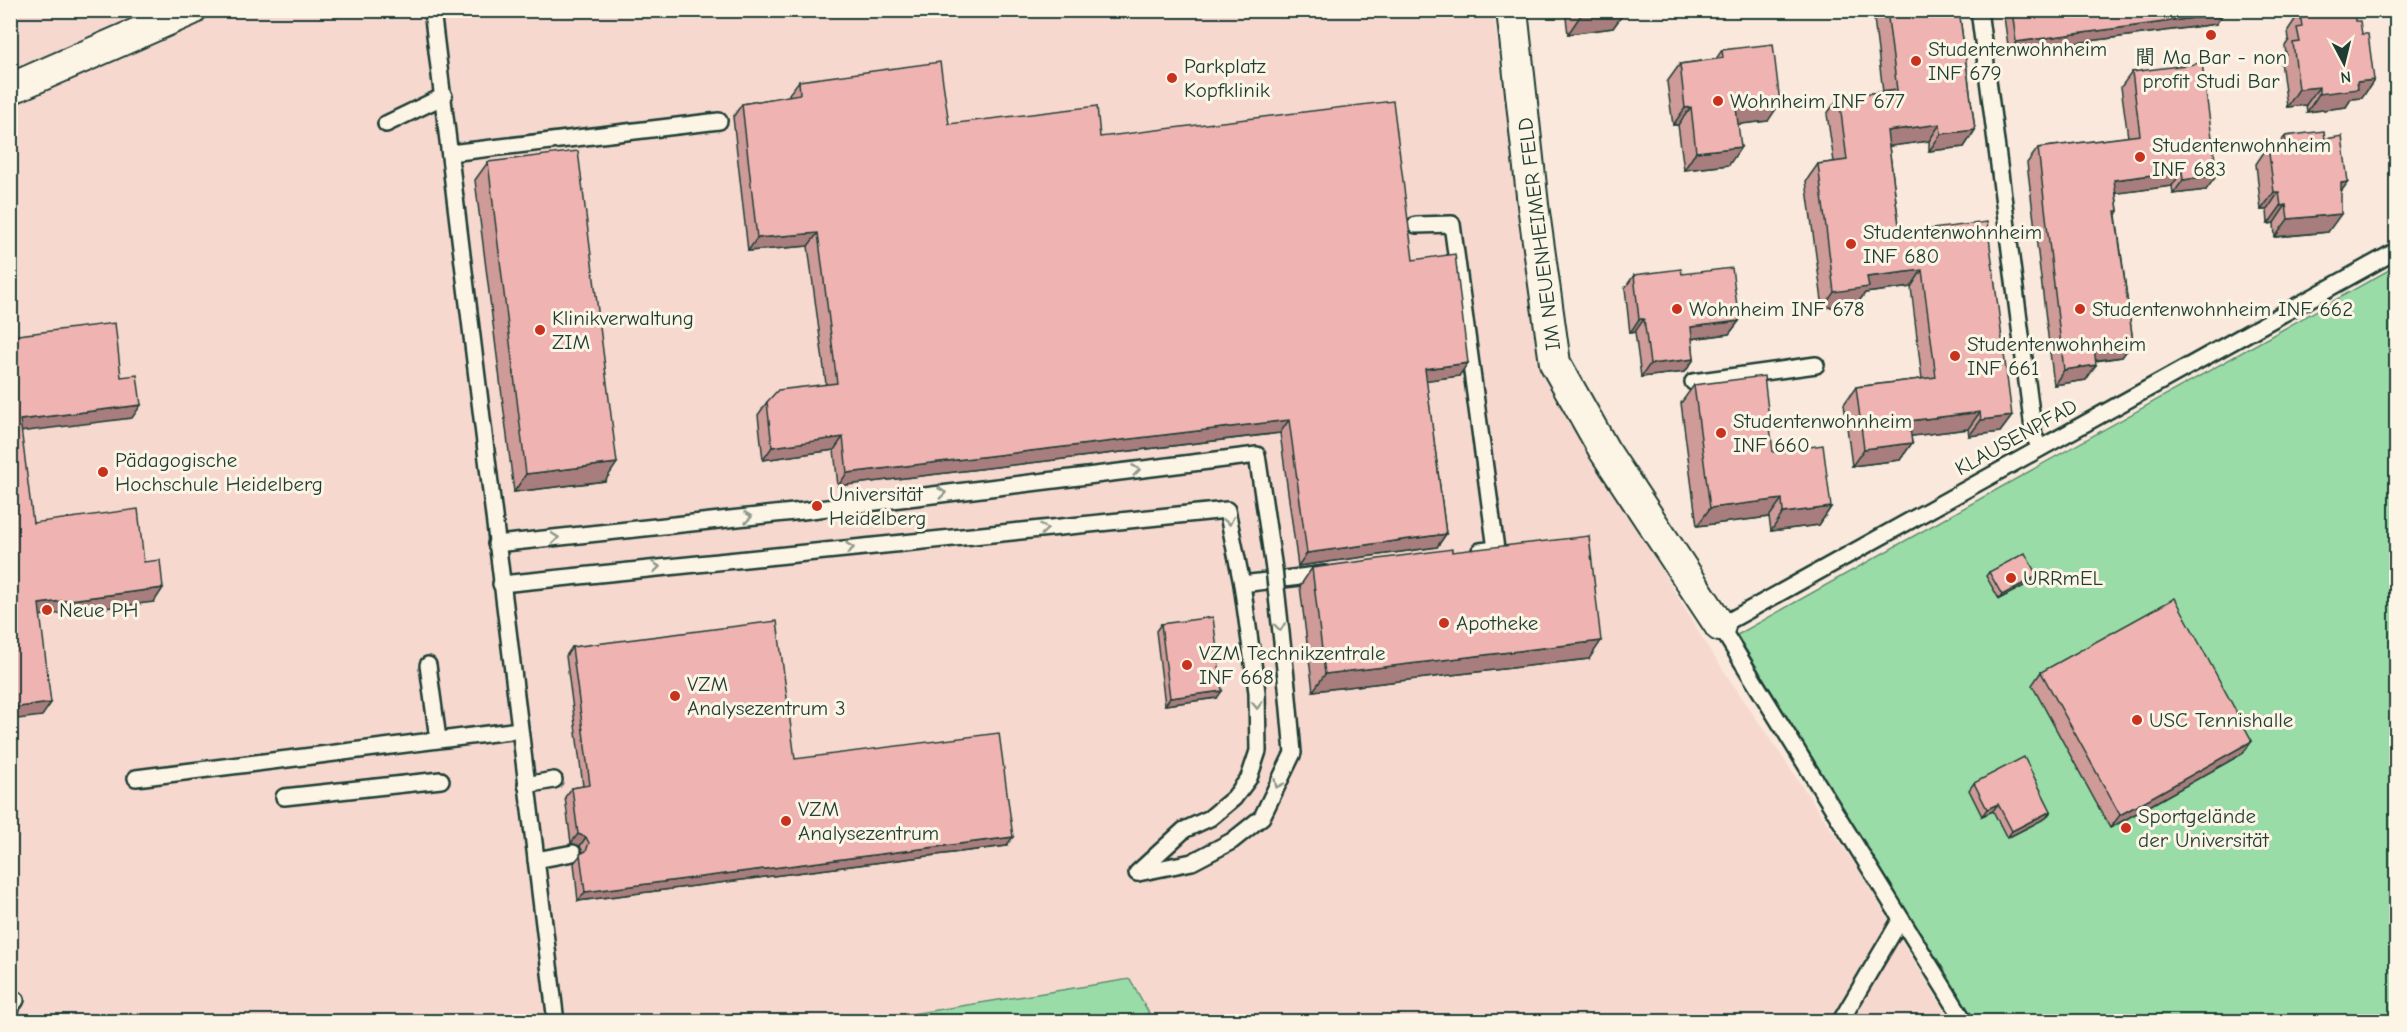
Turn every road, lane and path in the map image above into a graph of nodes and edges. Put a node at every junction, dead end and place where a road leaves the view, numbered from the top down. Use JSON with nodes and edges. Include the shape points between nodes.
{"nodes":[{"id":1,"x":191,"y":10,"type":"edge"},
{"id":2,"x":432,"y":10,"type":"edge"},
{"id":3,"x":1512,"y":10,"type":"edge"},
{"id":4,"x":1979,"y":10,"type":"edge"},
{"id":5,"x":10,"y":89,"type":"edge"},
{"id":6,"x":444,"y":96,"type":"junction"},
{"id":7,"x":719,"y":122,"type":"dead end"},
{"id":8,"x":386,"y":124,"type":"dead end"},
{"id":9,"x":450,"y":153,"type":"junction"},
{"id":10,"x":1416,"y":225,"type":"dead end"},
{"id":11,"x":2397,"y":251,"type":"edge"},
{"id":12,"x":1816,"y":365,"type":"dead end"},
{"id":13,"x":1693,"y":382,"type":"edge"},
{"id":14,"x":2040,"y":448,"type":"junction"},
{"id":15,"x":496,"y":544,"type":"junction"},
{"id":16,"x":1462,"y":554,"type":"edge"},
{"id":17,"x":1336,"y":572,"type":"edge"},
{"id":18,"x":501,"y":584,"type":"junction"},
{"id":19,"x":1242,"y":584,"type":"junction"},
{"id":20,"x":1720,"y":626,"type":"junction"},
{"id":21,"x":428,"y":665,"type":"dead end"},
{"id":22,"x":519,"y":730,"type":"junction"},
{"id":23,"x":438,"y":739,"type":"junction"},
{"id":24,"x":136,"y":778,"type":"dead end"},
{"id":25,"x":441,"y":780,"type":"dead end"},
{"id":26,"x":554,"y":780,"type":"dead end"},
{"id":27,"x":526,"y":784,"type":"junction"},
{"id":28,"x":284,"y":797,"type":"dead end"},
{"id":29,"x":573,"y":853,"type":"dead end"},
{"id":30,"x":536,"y":860,"type":"junction"},
{"id":31,"x":1901,"y":919,"type":"junction"},
{"id":32,"x":556,"y":1022,"type":"edge"},
{"id":33,"x":1840,"y":1022,"type":"edge"},
{"id":34,"x":1965,"y":1022,"type":"edge"}],
"edges":[{"from":1,"to":5,"type":"street"},
{"from":2,"to":6,"type":"lane"},
{"from":3,"to":20,"type":"street","name":"IM NEUENHEIMER FELD","via":[[1555,363],[1604,450]]},
{"from":4,"to":14,"type":"lane","via":[[2034,436]]},
{"from":6,"to":8,"type":"lane"},
{"from":6,"to":9,"type":"lane"},
{"from":7,"to":9,"type":"lane"},
{"from":9,"to":15,"type":"lane"},
{"from":10,"to":16,"type":"lane","via":[[1452,224],[1454,236],[1496,549]]},
{"from":11,"to":14,"type":"lane","name":"KLAUSENPFAD"},
{"from":12,"to":13,"type":"lane"},
{"from":14,"to":20,"type":"lane","name":"KLAUSENPFAD"},
{"from":15,"to":18,"type":"lane"},
{"from":15,"to":19,"type":"lane","bridge":true,"via":[[803,512],[1257,455],[1274,569],[1293,753],[1262,817],[1232,841],[1192,862],[1137,873],[1184,830],[1210,818],[1234,798],[1249,778],[1258,751],[1257,692]]},
{"from":17,"to":19,"type":"lane"},
{"from":18,"to":19,"type":"lane","one_way":true,"via":[[1227,510]]},
{"from":18,"to":22,"type":"lane"},
{"from":20,"to":31,"type":"lane"},
{"from":21,"to":23,"type":"lane"},
{"from":22,"to":23,"type":"lane"},
{"from":22,"to":27,"type":"lane"},
{"from":23,"to":24,"type":"lane"},
{"from":25,"to":28,"type":"lane"},
{"from":26,"to":27,"type":"lane"},
{"from":27,"to":30,"type":"lane"},
{"from":29,"to":30,"type":"lane"},
{"from":30,"to":32,"type":"lane"},
{"from":31,"to":33,"type":"lane"},
{"from":31,"to":34,"type":"lane"}]}
